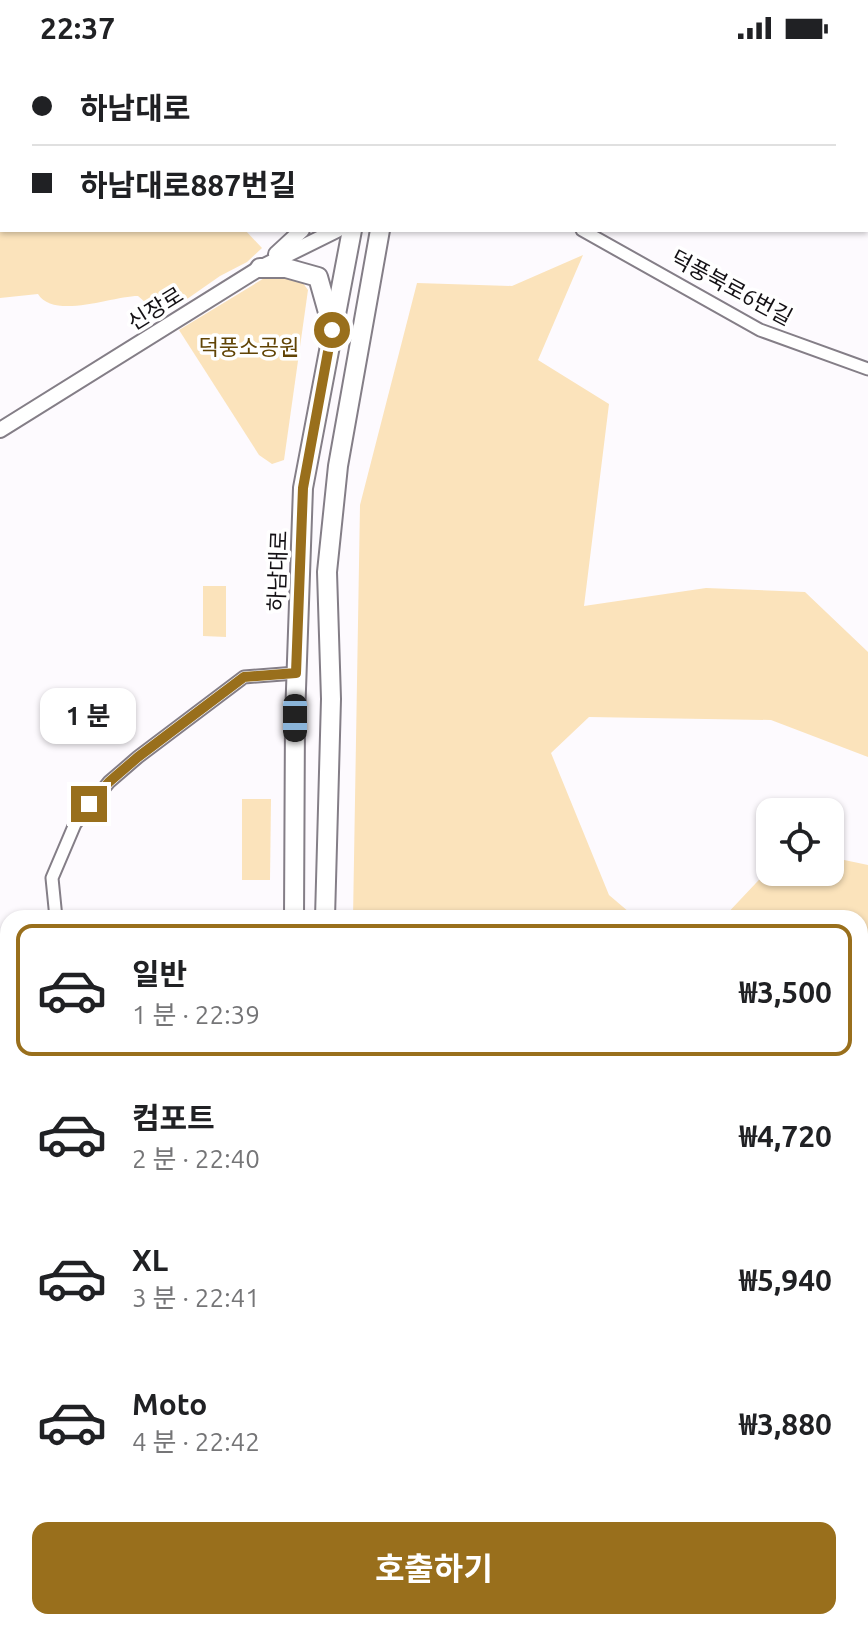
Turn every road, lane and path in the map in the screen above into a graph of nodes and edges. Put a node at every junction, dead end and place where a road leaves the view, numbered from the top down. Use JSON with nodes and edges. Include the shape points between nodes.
{"nodes":[{"id":1,"x":300,"y":232,"type":"edge"},
{"id":2,"x":333,"y":232,"type":"edge"},
{"id":3,"x":352,"y":232,"type":"edge"},
{"id":4,"x":380,"y":232,"type":"edge"},
{"id":5,"x":586,"y":232,"type":"edge"},
{"id":6,"x":260,"y":268,"type":"junction"},
{"id":7,"x":332,"y":330,"type":"junction"},
{"id":8,"x":868,"y":369,"type":"edge"},
{"id":9,"x":0,"y":430,"type":"edge"},
{"id":10,"x":296,"y":673,"type":"junction"},
{"id":11,"x":55,"y":910,"type":"edge"},
{"id":12,"x":294,"y":910,"type":"edge"},
{"id":13,"x":325,"y":910,"type":"edge"}],
"edges":[{"from":1,"to":6,"type":"street"},
{"from":2,"to":6,"type":"street","name":"신장로"},
{"from":3,"to":7,"type":"main road","name":"하남대로"},
{"from":4,"to":13,"type":"main road","via":[[338,466],[327,572],[331,699]]},
{"from":5,"to":8,"type":"street","name":"덕풍북로6번길","via":[[760,330]]},
{"from":6,"to":7,"type":"main road","via":[[318,277]]},
{"from":6,"to":9,"type":"street","name":"신장로"},
{"from":7,"to":10,"type":"main road","name":"하남대로","via":[[303,488]]},
{"from":10,"to":11,"type":"street","via":[[244,677],[109,782],[75,824],[52,878]]},
{"from":10,"to":12,"type":"main road","name":"하남대로"}]}
